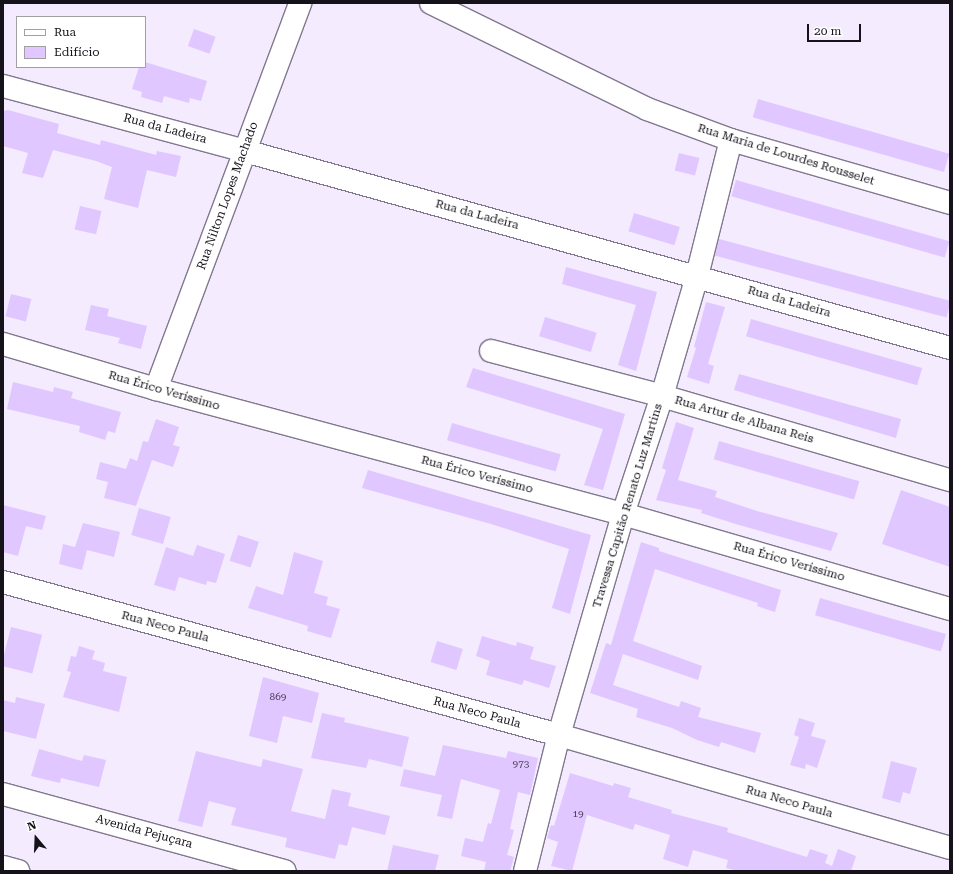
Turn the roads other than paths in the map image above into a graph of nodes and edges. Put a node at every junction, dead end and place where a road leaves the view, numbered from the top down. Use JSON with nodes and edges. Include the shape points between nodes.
{"nodes":[{"id":1,"x":300,"y":3,"type":"edge"},
{"id":2,"x":431,"y":3,"type":"edge"},
{"id":3,"x":3,"y":86,"type":"edge"},
{"id":4,"x":731,"y":140,"type":"junction"},
{"id":5,"x":245,"y":151,"type":"junction"},
{"id":6,"x":950,"y":203,"type":"edge"},
{"id":7,"x":697,"y":276,"type":"junction"},
{"id":8,"x":3,"y":344,"type":"edge"},
{"id":9,"x":950,"y":348,"type":"edge"},
{"id":10,"x":491,"y":351,"type":"dead end"},
{"id":11,"x":156,"y":389,"type":"junction"},
{"id":12,"x":662,"y":396,"type":"junction"},
{"id":13,"x":950,"y":480,"type":"edge"},
{"id":14,"x":623,"y":514,"type":"junction"},
{"id":15,"x":3,"y":582,"type":"edge"},
{"id":16,"x":950,"y":609,"type":"edge"},
{"id":17,"x":559,"y":735,"type":"junction"},
{"id":18,"x":3,"y":794,"type":"edge"},
{"id":19,"x":950,"y":848,"type":"edge"},
{"id":20,"x":3,"y":867,"type":"edge"},
{"id":21,"x":18,"y":871,"type":"edge"},
{"id":22,"x":285,"y":871,"type":"edge"},
{"id":23,"x":525,"y":871,"type":"edge"}],
"edges":[{"from":1,"to":5,"type":"street","name":"Rua Nilton Lopes Machado"},
{"from":2,"to":4,"type":"street","name":"Rua Maria de Lourdes Rousselet","via":[[647,109]]},
{"from":3,"to":5,"type":"street","name":"Rua da Ladeira"},
{"from":4,"to":6,"type":"street","name":"Rua Maria de Lourdes Rousselet"},
{"from":4,"to":7,"type":"street","name":"Travessa Capitão Renato Luz Martins"},
{"from":5,"to":7,"type":"street","name":"Rua da Ladeira"},
{"from":5,"to":11,"type":"street","name":"Rua Nilton Lopes Machado"},
{"from":7,"to":9,"type":"street","name":"Rua da Ladeira"},
{"from":7,"to":12,"type":"street","name":"Travessa Capitão Renato Luz Martins"},
{"from":8,"to":11,"type":"street","name":"Rua Érico Veríssimo"},
{"from":10,"to":12,"type":"street","name":"Rua Artur de Albana Reis"},
{"from":11,"to":14,"type":"street","name":"Rua Érico Veríssimo"},
{"from":12,"to":13,"type":"street","name":"Rua Artur de Albana Reis"},
{"from":12,"to":14,"type":"street","name":"Travessa Capitão Renato Luz Martins"},
{"from":14,"to":16,"type":"street","name":"Rua Érico Veríssimo"},
{"from":14,"to":17,"type":"street","name":"Travessa Capitão Renato Luz Martins"},
{"from":15,"to":17,"type":"street","name":"Rua Neco Paula"},
{"from":17,"to":19,"type":"street","name":"Rua Neco Paula"},
{"from":17,"to":23,"type":"street","name":"Travessa Capitão Renato Luz Martins"},
{"from":18,"to":22,"type":"street","name":"Avenida Pejuçara"},
{"from":20,"to":21,"type":"street"}]}
